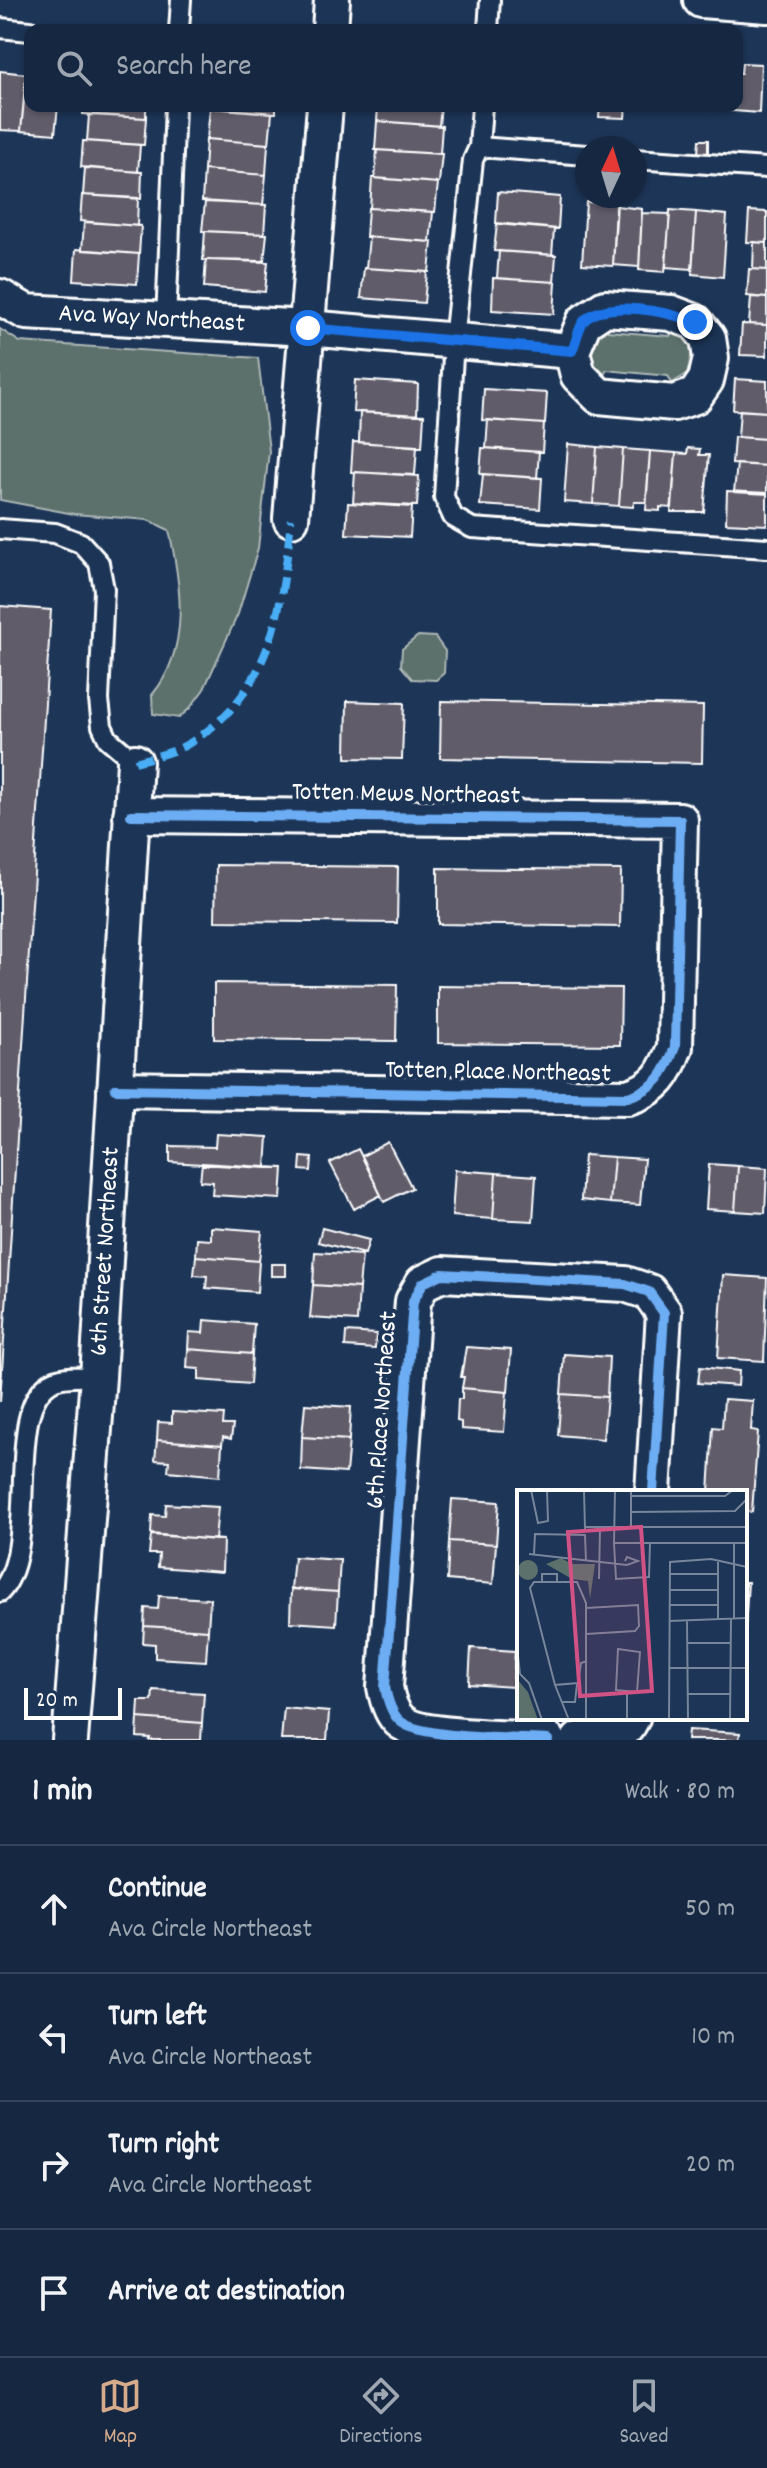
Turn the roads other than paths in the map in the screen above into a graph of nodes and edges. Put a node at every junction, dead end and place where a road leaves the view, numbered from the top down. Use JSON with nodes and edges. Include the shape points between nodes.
{"nodes":[{"id":1,"x":181,"y":0,"type":"edge"},
{"id":2,"x":332,"y":0,"type":"edge"},
{"id":3,"x":490,"y":0,"type":"edge"},
{"id":4,"x":701,"y":0,"type":"edge"},
{"id":5,"x":767,"y":5,"type":"edge"},
{"id":6,"x":179,"y":24,"type":"edge"},
{"id":7,"x":330,"y":24,"type":"edge"},
{"id":8,"x":488,"y":24,"type":"edge"},
{"id":9,"x":0,"y":28,"type":"edge"},
{"id":10,"x":24,"y":30,"type":"edge"},
{"id":11,"x":175,"y":112,"type":"edge"},
{"id":12,"x":325,"y":112,"type":"edge"},
{"id":13,"x":482,"y":112,"type":"edge"},
{"id":14,"x":479,"y":147,"type":"junction"},
{"id":15,"x":575,"y":154,"type":"edge"},
{"id":16,"x":647,"y":160,"type":"edge"},
{"id":17,"x":767,"y":168,"type":"edge"},
{"id":18,"x":0,"y":297,"type":"edge"},
{"id":19,"x":166,"y":321,"type":"junction"},
{"id":20,"x":308,"y":328,"type":"junction"},
{"id":21,"x":454,"y":341,"type":"junction"},
{"id":22,"x":572,"y":351,"type":"dead end"},
{"id":23,"x":291,"y":519,"type":"dead end"},
{"id":24,"x":0,"y":529,"type":"edge"},
{"id":25,"x":767,"y":548,"type":"edge"},
{"id":26,"x":135,"y":762,"type":"joint"},
{"id":27,"x":131,"y":815,"type":"junction"},
{"id":28,"x":680,"y":820,"type":"joint"},
{"id":29,"x":115,"y":1089,"type":"junction"},
{"id":30,"x":98,"y":1377,"type":"junction"},
{"id":31,"x":653,"y":1490,"type":"edge"},
{"id":32,"x":0,"y":1592,"type":"edge"},
{"id":33,"x":631,"y":1720,"type":"edge"},
{"id":34,"x":506,"y":1739,"type":"edge"},
{"id":35,"x":70,"y":1740,"type":"edge"},
{"id":36,"x":548,"y":1740,"type":"edge"},
{"id":37,"x":579,"y":1740,"type":"edge"},
{"id":38,"x":608,"y":1740,"type":"edge"},
{"id":39,"x":608,"y":1740,"type":"edge"}],
"edges":[{"from":1,"to":6,"type":"lane"},
{"from":2,"to":7,"type":"street"},
{"from":3,"to":8,"type":"lane"},
{"from":4,"to":5,"type":"street"},
{"from":9,"to":10,"type":"lane"},
{"from":11,"to":19,"type":"lane"},
{"from":12,"to":20,"type":"street"},
{"from":13,"to":14,"type":"lane"},
{"from":14,"to":15,"type":"lane"},
{"from":14,"to":21,"type":"lane","via":[[473,160]]},
{"from":16,"to":17,"type":"lane"},
{"from":18,"to":19,"type":"street","name":"Ava Way Northeast","via":[[26,312]]},
{"from":19,"to":20,"type":"street","name":"Ava Way Northeast"},
{"from":20,"to":21,"type":"street","name":"Ava Way Northeast"},
{"from":20,"to":23,"type":"street"},
{"from":21,"to":22,"type":"street","name":"Ava Way Northeast"},
{"from":21,"to":25,"type":"lane","via":[[444,497],[453,517],[472,528]]},
{"from":24,"to":26,"type":"lane","via":[[55,533],[81,543],[99,563],[104,589],[102,726],[108,739]]},
{"from":26,"to":27,"type":"street","name":"6th Street Northeast"},
{"from":27,"to":28,"type":"street","name":"Totten Mews Northeast"},
{"from":27,"to":29,"type":"street","name":"6th Street Northeast"},
{"from":28,"to":29,"type":"street","name":"Totten Place Northeast","via":[[675,1047],[665,1073],[644,1092],[628,1097]]},
{"from":29,"to":30,"type":"street","name":"6th Street Northeast"},
{"from":30,"to":32,"type":"lane","via":[[56,1379],[36,1392],[27,1418],[17,1554],[9,1583]]},
{"from":30,"to":35,"type":"street","name":"6th Street Northeast"},
{"from":31,"to":34,"type":"street","name":"6th Place Northeast","via":[[664,1313],[649,1292],[625,1284],[456,1274],[423,1283],[413,1301],[385,1687],[400,1722],[421,1731]]},
{"from":33,"to":38,"type":"street"},
{"from":34,"to":36,"type":"street","name":"6th Place Northeast"},
{"from":37,"to":39,"type":"street"}]}
